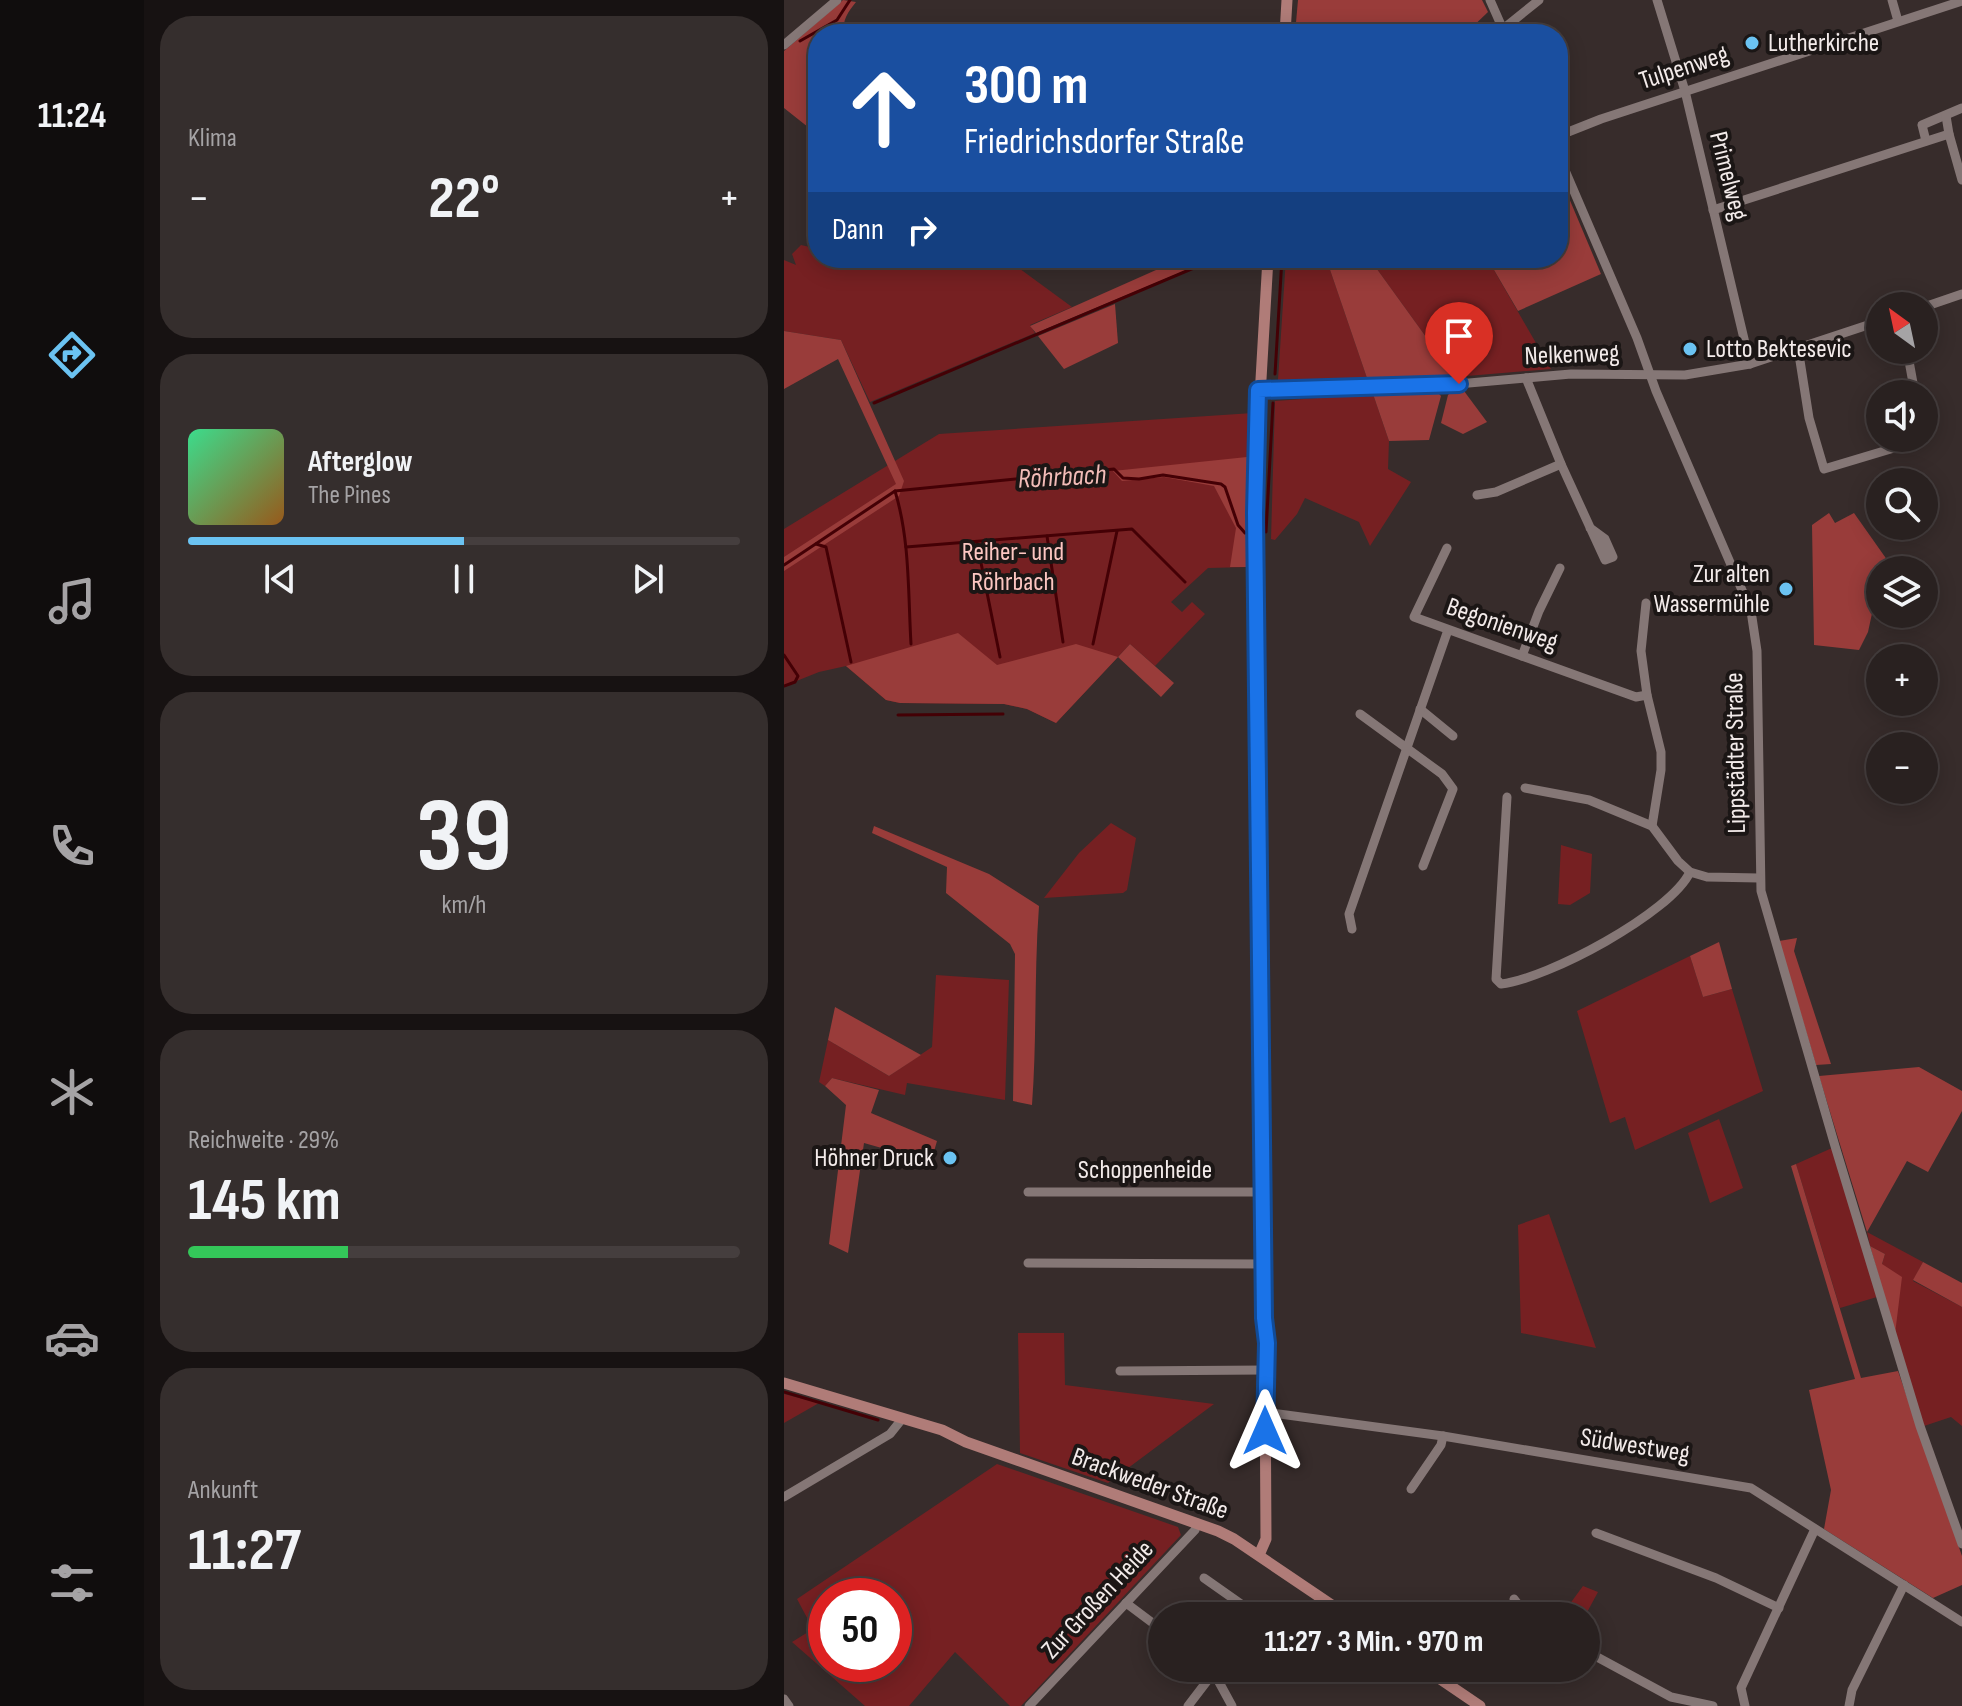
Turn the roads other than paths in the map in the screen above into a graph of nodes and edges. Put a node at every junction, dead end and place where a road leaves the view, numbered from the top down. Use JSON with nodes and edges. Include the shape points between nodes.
{"nodes":[{"id":1,"x":837,"y":0,"type":"edge"},
{"id":2,"x":1287,"y":0,"type":"edge"},
{"id":3,"x":1490,"y":0,"type":"edge"},
{"id":4,"x":1539,"y":0,"type":"edge"},
{"id":5,"x":1657,"y":0,"type":"edge"},
{"id":6,"x":1892,"y":0,"type":"edge"},
{"id":7,"x":1962,"y":1,"type":"edge"},
{"id":8,"x":1898,"y":21,"type":"junction"},
{"id":9,"x":809,"y":24,"type":"edge"},
{"id":10,"x":1286,"y":24,"type":"edge"},
{"id":11,"x":1500,"y":24,"type":"edge"},
{"id":12,"x":1513,"y":24,"type":"edge"},
{"id":13,"x":808,"y":25,"type":"edge"},
{"id":14,"x":784,"y":45,"type":"edge"},
{"id":15,"x":1685,"y":91,"type":"junction"},
{"id":16,"x":1962,"y":108,"type":"edge"},
{"id":17,"x":1946,"y":116,"type":"junction"},
{"id":18,"x":1568,"y":132,"type":"edge"},
{"id":19,"x":1949,"y":134,"type":"junction"},
{"id":20,"x":1926,"y":141,"type":"junction"},
{"id":21,"x":1568,"y":178,"type":"edge"},
{"id":22,"x":1962,"y":180,"type":"edge"},
{"id":23,"x":1713,"y":210,"type":"junction"},
{"id":24,"x":1267,"y":268,"type":"edge"},
{"id":25,"x":1962,"y":294,"type":"edge"},
{"id":26,"x":1938,"y":302,"type":"edge"},
{"id":27,"x":1866,"y":326,"type":"edge"},
{"id":28,"x":1798,"y":348,"type":"junction"},
{"id":29,"x":1750,"y":364,"type":"junction"},
{"id":30,"x":1650,"y":375,"type":"junction"},
{"id":31,"x":1526,"y":378,"type":"junction"},
{"id":32,"x":1258,"y":390,"type":"junction"},
{"id":33,"x":1881,"y":452,"type":"edge"},
{"id":34,"x":1561,"y":464,"type":"junction"},
{"id":35,"x":1477,"y":495,"type":"dead end"},
{"id":36,"x":1590,"y":528,"type":"dead end"},
{"id":37,"x":1447,"y":548,"type":"dead end"},
{"id":38,"x":1560,"y":568,"type":"dead end"},
{"id":39,"x":1646,"y":603,"type":"dead end"},
{"id":40,"x":1448,"y":630,"type":"junction"},
{"id":41,"x":1522,"y":656,"type":"junction"},
{"id":42,"x":1647,"y":695,"type":"junction"},
{"id":43,"x":1420,"y":709,"type":"junction"},
{"id":44,"x":1360,"y":714,"type":"dead end"},
{"id":45,"x":1453,"y":736,"type":"dead end"},
{"id":46,"x":1407,"y":749,"type":"junction"},
{"id":47,"x":1525,"y":788,"type":"dead end"},
{"id":48,"x":1507,"y":797,"type":"dead end"},
{"id":49,"x":1652,"y":826,"type":"junction"},
{"id":50,"x":1423,"y":866,"type":"dead end"},
{"id":51,"x":1690,"y":872,"type":"junction"},
{"id":52,"x":1759,"y":878,"type":"junction"},
{"id":53,"x":1352,"y":929,"type":"dead end"},
{"id":54,"x":1028,"y":1192,"type":"dead end"},
{"id":55,"x":1263,"y":1192,"type":"junction"},
{"id":56,"x":1028,"y":1263,"type":"dead end"},
{"id":57,"x":1263,"y":1264,"type":"junction"},
{"id":58,"x":1265,"y":1368,"type":"junction"},
{"id":59,"x":1120,"y":1371,"type":"dead end"},
{"id":60,"x":784,"y":1383,"type":"edge"},
{"id":61,"x":1265,"y":1412,"type":"junction"},
{"id":62,"x":907,"y":1421,"type":"junction"},
{"id":63,"x":1443,"y":1436,"type":"junction"},
{"id":64,"x":1411,"y":1489,"type":"dead end"},
{"id":65,"x":784,"y":1497,"type":"edge"},
{"id":66,"x":1197,"y":1523,"type":"junction"},
{"id":67,"x":1815,"y":1529,"type":"junction"},
{"id":68,"x":1596,"y":1533,"type":"dead end"},
{"id":69,"x":1962,"y":1544,"type":"edge"},
{"id":70,"x":1259,"y":1555,"type":"junction"},
{"id":71,"x":1204,"y":1578,"type":"dead end"},
{"id":72,"x":1904,"y":1585,"type":"junction"},
{"id":73,"x":1514,"y":1599,"type":"dead end"},
{"id":74,"x":1237,"y":1602,"type":"edge"},
{"id":75,"x":1328,"y":1602,"type":"edge"},
{"id":76,"x":1516,"y":1602,"type":"edge"},
{"id":77,"x":1126,"y":1603,"type":"junction"},
{"id":78,"x":1779,"y":1608,"type":"junction"},
{"id":79,"x":1148,"y":1620,"type":"edge"},
{"id":80,"x":1962,"y":1622,"type":"edge"},
{"id":81,"x":1600,"y":1659,"type":"edge"},
{"id":82,"x":1205,"y":1682,"type":"edge"},
{"id":83,"x":1220,"y":1682,"type":"edge"},
{"id":84,"x":1445,"y":1682,"type":"edge"},
{"id":85,"x":784,"y":1699,"type":"edge"},
{"id":86,"x":789,"y":1706,"type":"edge"},
{"id":87,"x":1029,"y":1706,"type":"edge"},
{"id":88,"x":1188,"y":1706,"type":"edge"},
{"id":89,"x":1232,"y":1706,"type":"edge"},
{"id":90,"x":1480,"y":1706,"type":"edge"},
{"id":91,"x":1713,"y":1706,"type":"edge"},
{"id":92,"x":1745,"y":1706,"type":"edge"},
{"id":93,"x":1849,"y":1706,"type":"edge"}],
"edges":[{"from":1,"to":9,"type":"street"},
{"from":2,"to":10,"type":"main road"},
{"from":3,"to":11,"type":"street"},
{"from":4,"to":12,"type":"street"},
{"from":5,"to":15,"type":"street","name":"Primelweg"},
{"from":6,"to":8,"type":"street"},
{"from":7,"to":8,"type":"street","name":"Tulpenweg"},
{"from":8,"to":15,"type":"street","name":"Tulpenweg"},
{"from":13,"to":14,"type":"street"},
{"from":15,"to":18,"type":"street","name":"Tulpenweg"},
{"from":15,"to":23,"type":"street","name":"Primelweg"},
{"from":16,"to":17,"type":"street"},
{"from":17,"to":19,"type":"street"},
{"from":17,"to":20,"type":"street","via":[[1922,125]]},
{"from":19,"to":20,"type":"street"},
{"from":19,"to":22,"type":"street"},
{"from":20,"to":23,"type":"street"},
{"from":21,"to":30,"type":"street","name":"Lippstädter Straße"},
{"from":23,"to":29,"type":"street","name":"Primelweg"},
{"from":24,"to":32,"type":"main road"},
{"from":25,"to":26,"type":"street"},
{"from":27,"to":28,"type":"street","name":"Nelkenweg"},
{"from":28,"to":29,"type":"street","name":"Nelkenweg"},
{"from":28,"to":33,"type":"street","via":[[1824,469]]},
{"from":29,"to":30,"type":"street","name":"Nelkenweg","via":[[1696,374]]},
{"from":30,"to":31,"type":"street","name":"Nelkenweg"},
{"from":30,"to":52,"type":"street","name":"Lippstädter Straße","via":[[1753,619]]},
{"from":31,"to":32,"type":"street","name":"Nelkenweg"},
{"from":31,"to":34,"type":"street"},
{"from":32,"to":55,"type":"main road"},
{"from":34,"to":35,"type":"street"},
{"from":34,"to":36,"type":"street"},
{"from":37,"to":40,"type":"street","name":"Begonienweg","via":[[1414,617]]},
{"from":38,"to":41,"type":"street"},
{"from":39,"to":42,"type":"street","via":[[1641,651]]},
{"from":40,"to":41,"type":"street","name":"Begonienweg"},
{"from":40,"to":43,"type":"street"},
{"from":41,"to":42,"type":"street","name":"Begonienweg","via":[[1636,697]]},
{"from":42,"to":49,"type":"street","via":[[1661,752]]},
{"from":43,"to":45,"type":"street"},
{"from":43,"to":46,"type":"street"},
{"from":44,"to":46,"type":"street"},
{"from":46,"to":50,"type":"street","via":[[1442,774],[1453,789]]},
{"from":46,"to":53,"type":"street","via":[[1349,914]]},
{"from":47,"to":49,"type":"street","via":[[1589,800]]},
{"from":48,"to":51,"type":"street","via":[[1496,979],[1501,984],[1593,948],[1670,898]]},
{"from":49,"to":51,"type":"street"},
{"from":51,"to":52,"type":"street"},
{"from":52,"to":69,"type":"street","name":"Lippstädter Straße","via":[[1903,1370]]},
{"from":54,"to":55,"type":"street","name":"Schoppenheide"},
{"from":55,"to":57,"type":"main road"},
{"from":56,"to":57,"type":"street"},
{"from":57,"to":58,"type":"main road"},
{"from":58,"to":59,"type":"street"},
{"from":58,"to":61,"type":"main road"},
{"from":60,"to":62,"type":"main road","name":"Brackweder Straße"},
{"from":61,"to":63,"type":"street","name":"Südwestweg"},
{"from":61,"to":70,"type":"main road","via":[[1266,1539]]},
{"from":62,"to":65,"type":"street"},
{"from":62,"to":66,"type":"main road","name":"Brackweder Straße","via":[[937,1436]]},
{"from":63,"to":64,"type":"street"},
{"from":63,"to":67,"type":"street","name":"Südwestweg","via":[[1741,1485]]},
{"from":66,"to":70,"type":"main road","name":"Brackweder Straße"},
{"from":66,"to":77,"type":"street","name":"Zur Großen Heide"},
{"from":67,"to":72,"type":"street","name":"Südwestweg"},
{"from":67,"to":78,"type":"street"},
{"from":68,"to":78,"type":"street"},
{"from":70,"to":75,"type":"main road","name":"Brackweder Straße"},
{"from":71,"to":74,"type":"street"},
{"from":72,"to":80,"type":"street","name":"Südwestweg"},
{"from":72,"to":93,"type":"street"},
{"from":73,"to":76,"type":"street"},
{"from":77,"to":79,"type":"street"},
{"from":77,"to":87,"type":"street","name":"Zur Großen Heide"},
{"from":78,"to":92,"type":"street","via":[[1741,1688]]},
{"from":81,"to":91,"type":"street","via":[[1671,1697]]},
{"from":82,"to":88,"type":"street"},
{"from":83,"to":89,"type":"street"},
{"from":84,"to":90,"type":"main road"},
{"from":85,"to":86,"type":"street"}]}
